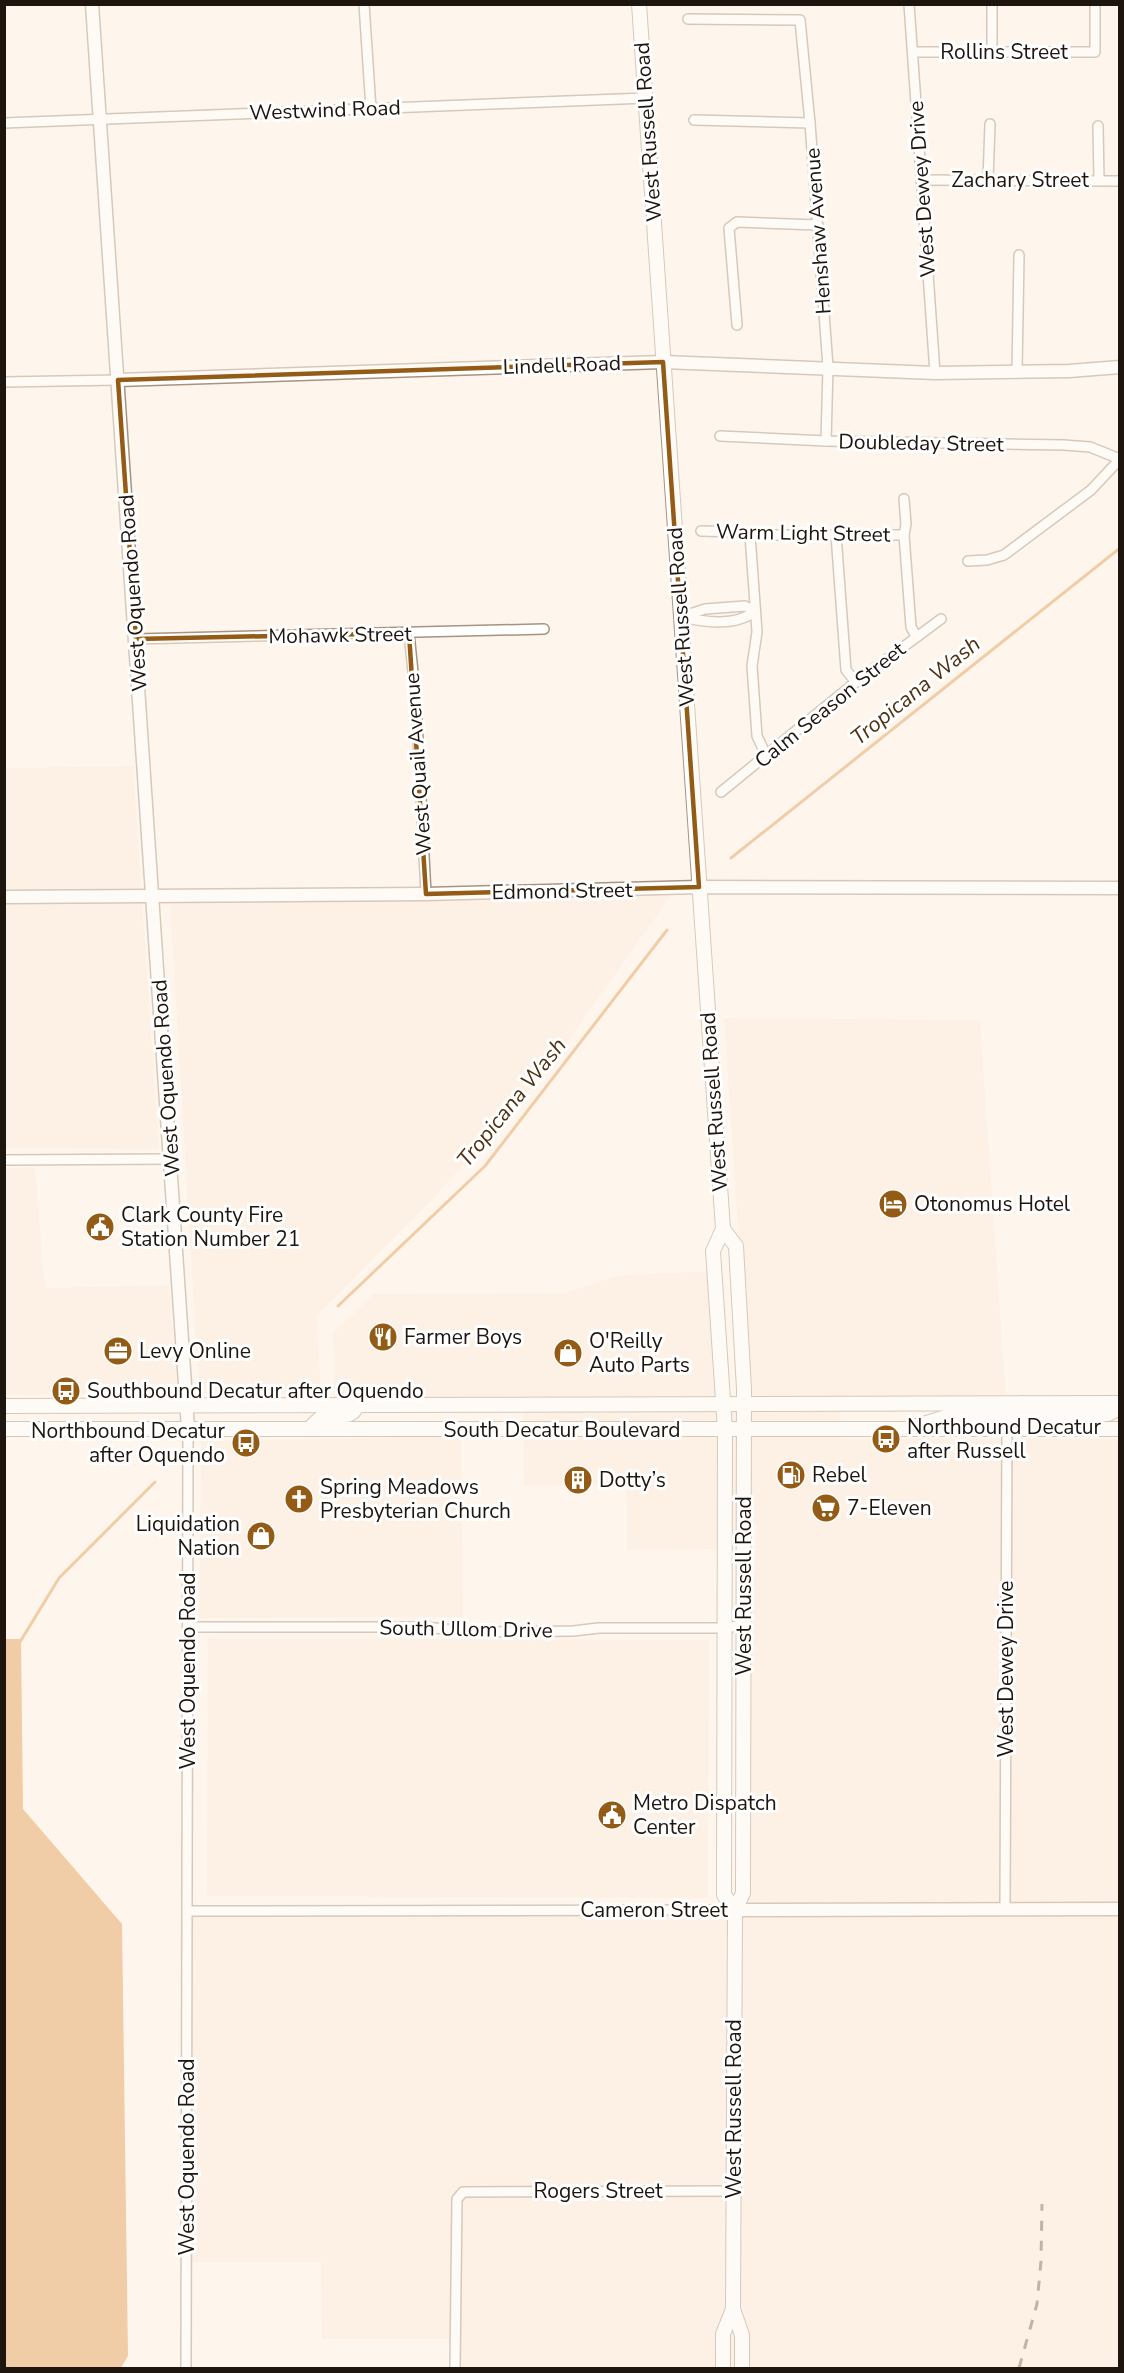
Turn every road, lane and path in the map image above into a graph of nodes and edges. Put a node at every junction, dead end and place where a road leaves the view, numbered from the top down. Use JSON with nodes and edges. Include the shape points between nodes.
{"nodes":[{"id":1,"x":92,"y":4,"type":"edge"},
{"id":2,"x":364,"y":4,"type":"edge"},
{"id":3,"x":639,"y":4,"type":"edge"},
{"id":4,"x":909,"y":4,"type":"edge"},
{"id":5,"x":992,"y":4,"type":"edge"},
{"id":6,"x":1095,"y":4,"type":"edge"},
{"id":7,"x":688,"y":19,"type":"dead end"},
{"id":8,"x":913,"y":52,"type":"junction"},
{"id":9,"x":992,"y":52,"type":"junction"},
{"id":10,"x":646,"y":98,"type":"junction"},
{"id":11,"x":372,"y":109,"type":"junction"},
{"id":12,"x":99,"y":119,"type":"junction"},
{"id":13,"x":694,"y":120,"type":"dead end"},
{"id":14,"x":4,"y":123,"type":"edge"},
{"id":15,"x":810,"y":123,"type":"junction"},
{"id":16,"x":990,"y":124,"type":"dead end"},
{"id":17,"x":1098,"y":126,"type":"dead end"},
{"id":18,"x":921,"y":180,"type":"junction"},
{"id":19,"x":988,"y":180,"type":"junction"},
{"id":20,"x":1099,"y":181,"type":"junction"},
{"id":21,"x":1119,"y":181,"type":"edge"},
{"id":22,"x":818,"y":225,"type":"junction"},
{"id":23,"x":1019,"y":255,"type":"dead end"},
{"id":24,"x":737,"y":326,"type":"dead end"},
{"id":25,"x":663,"y":362,"type":"junction"},
{"id":26,"x":1119,"y":367,"type":"edge"},
{"id":27,"x":828,"y":368,"type":"junction"},
{"id":28,"x":1017,"y":372,"type":"junction"},
{"id":29,"x":934,"y":373,"type":"junction"},
{"id":30,"x":118,"y":380,"type":"junction"},
{"id":31,"x":4,"y":382,"type":"edge"},
{"id":32,"x":720,"y":436,"type":"dead end"},
{"id":33,"x":826,"y":441,"type":"junction"},
{"id":34,"x":1119,"y":459,"type":"edge"},
{"id":35,"x":904,"y":499,"type":"dead end"},
{"id":36,"x":701,"y":531,"type":"dead end"},
{"id":37,"x":750,"y":535,"type":"junction"},
{"id":38,"x":836,"y":535,"type":"junction"},
{"id":39,"x":904,"y":535,"type":"junction"},
{"id":40,"x":968,"y":561,"type":"dead end"},
{"id":41,"x":755,"y":611,"type":"junction"},
{"id":42,"x":681,"y":617,"type":"junction"},
{"id":43,"x":941,"y":619,"type":"dead end"},
{"id":44,"x":544,"y":629,"type":"dead end"},
{"id":45,"x":409,"y":633,"type":"junction"},
{"id":46,"x":916,"y":636,"type":"junction"},
{"id":47,"x":136,"y":639,"type":"junction"},
{"id":48,"x":856,"y":682,"type":"junction"},
{"id":49,"x":766,"y":755,"type":"junction"},
{"id":50,"x":721,"y":792,"type":"dead end"},
{"id":51,"x":699,"y":887,"type":"junction"},
{"id":52,"x":1119,"y":888,"type":"edge"},
{"id":53,"x":426,"y":894,"type":"junction"},
{"id":54,"x":4,"y":897,"type":"edge"},
{"id":55,"x":153,"y":897,"type":"junction"},
{"id":56,"x":171,"y":1159,"type":"junction"},
{"id":57,"x":4,"y":1160,"type":"edge"},
{"id":58,"x":723,"y":1229,"type":"junction"},
{"id":59,"x":724,"y":1403,"type":"junction"},
{"id":60,"x":744,"y":1403,"type":"junction"},
{"id":61,"x":1022,"y":1403,"type":"junction"},
{"id":62,"x":1119,"y":1403,"type":"edge"},
{"id":63,"x":357,"y":1404,"type":"junction"},
{"id":64,"x":187,"y":1405,"type":"junction"},
{"id":65,"x":4,"y":1406,"type":"edge"},
{"id":66,"x":1119,"y":1408,"type":"edge"},
{"id":67,"x":188,"y":1429,"type":"junction"},
{"id":68,"x":309,"y":1429,"type":"junction"},
{"id":69,"x":744,"y":1429,"type":"junction"},
{"id":70,"x":1119,"y":1429,"type":"edge"},
{"id":71,"x":4,"y":1430,"type":"edge"},
{"id":72,"x":725,"y":1430,"type":"junction"},
{"id":73,"x":907,"y":1430,"type":"junction"},
{"id":74,"x":1007,"y":1430,"type":"junction"},
{"id":75,"x":743,"y":1625,"type":"junction"},
{"id":76,"x":188,"y":1627,"type":"junction"},
{"id":77,"x":724,"y":1628,"type":"junction"},
{"id":78,"x":1005,"y":1909,"type":"junction"},
{"id":79,"x":1119,"y":1909,"type":"edge"},
{"id":80,"x":735,"y":1910,"type":"junction"},
{"id":81,"x":188,"y":1911,"type":"junction"},
{"id":82,"x":733,"y":2191,"type":"junction"},
{"id":83,"x":733,"y":2309,"type":"junction"},
{"id":84,"x":186,"y":2368,"type":"edge"},
{"id":85,"x":455,"y":2368,"type":"edge"},
{"id":86,"x":723,"y":2368,"type":"edge"},
{"id":87,"x":742,"y":2368,"type":"edge"}],
"edges":[{"from":1,"to":12,"type":"street","name":"West Oquendo Road"},
{"from":2,"to":11,"type":"street"},
{"from":3,"to":10,"type":"main road","name":"West Russell Road"},
{"from":4,"to":8,"type":"street","name":"West Dewey Drive"},
{"from":5,"to":9,"type":"street"},
{"from":6,"to":9,"type":"street","name":"Rollins Street","via":[[1095,52]]},
{"from":7,"to":15,"type":"street","name":"Henshaw Avenue","via":[[800,20]]},
{"from":8,"to":9,"type":"street","name":"Rollins Street"},
{"from":8,"to":18,"type":"street","name":"West Dewey Drive"},
{"from":10,"to":11,"type":"street","name":"Westwind Road"},
{"from":10,"to":25,"type":"main road","name":"West Russell Road"},
{"from":11,"to":12,"type":"street","name":"Westwind Road"},
{"from":12,"to":14,"type":"street","name":"Westwind Road"},
{"from":12,"to":30,"type":"street","name":"West Oquendo Road"},
{"from":13,"to":15,"type":"street"},
{"from":15,"to":22,"type":"street","name":"Henshaw Avenue"},
{"from":16,"to":19,"type":"street"},
{"from":17,"to":20,"type":"street"},
{"from":18,"to":19,"type":"street","name":"Zachary Street"},
{"from":18,"to":29,"type":"street","name":"West Dewey Drive"},
{"from":19,"to":20,"type":"street","name":"Zachary Street"},
{"from":20,"to":21,"type":"street","name":"Zachary Street"},
{"from":22,"to":24,"type":"street","via":[[737,222],[729,228]]},
{"from":22,"to":27,"type":"street","name":"Henshaw Avenue"},
{"from":23,"to":28,"type":"street"},
{"from":25,"to":27,"type":"street","name":"Lindell Road"},
{"from":25,"to":30,"type":"street","name":"Lindell Road"},
{"from":25,"to":42,"type":"main road","name":"West Russell Road"},
{"from":26,"to":28,"type":"street","name":"Lindell Road"},
{"from":27,"to":29,"type":"street","name":"Lindell Road"},
{"from":27,"to":33,"type":"street","name":"Henshaw Avenue"},
{"from":28,"to":29,"type":"street","name":"Lindell Road"},
{"from":30,"to":31,"type":"street","name":"Lindell Road"},
{"from":30,"to":47,"type":"street","name":"West Oquendo Road"},
{"from":32,"to":33,"type":"street","name":"Doubleday Street"},
{"from":33,"to":34,"type":"street","name":"Doubleday Street","via":[[1064,445],[1090,447]]},
{"from":34,"to":40,"type":"street","via":[[1091,490],[1004,555]]},
{"from":35,"to":39,"type":"street"},
{"from":36,"to":37,"type":"street","name":"Warm Light Street"},
{"from":37,"to":38,"type":"street","name":"Warm Light Street"},
{"from":37,"to":41,"type":"street"},
{"from":38,"to":39,"type":"street","name":"Warm Light Street"},
{"from":38,"to":48,"type":"street","via":[[846,670]]},
{"from":39,"to":46,"type":"street","via":[[911,627]]},
{"from":41,"to":42,"type":"street","via":[[745,606],[705,609]]},
{"from":41,"to":49,"type":"street","via":[[757,632],[752,666],[757,736]]},
{"from":42,"to":51,"type":"main road","name":"West Russell Road"},
{"from":43,"to":46,"type":"street","name":"Calm Season Street"},
{"from":44,"to":45,"type":"street","name":"Mohawk Street"},
{"from":45,"to":47,"type":"street","name":"Mohawk Street"},
{"from":45,"to":53,"type":"street","name":"West Quail Avenue"},
{"from":46,"to":48,"type":"street","name":"Calm Season Street"},
{"from":47,"to":55,"type":"street","name":"West Oquendo Road"},
{"from":48,"to":49,"type":"street","name":"Calm Season Street"},
{"from":49,"to":50,"type":"street","name":"Calm Season Street"},
{"from":51,"to":52,"type":"street","name":"Edmond Street"},
{"from":51,"to":53,"type":"street","name":"Edmond Street"},
{"from":51,"to":58,"type":"main road","name":"West Russell Road"},
{"from":53,"to":55,"type":"street","name":"Edmond Street"},
{"from":54,"to":55,"type":"street","name":"Edmond Street"},
{"from":55,"to":56,"type":"street","name":"West Oquendo Road"},
{"from":56,"to":57,"type":"street"},
{"from":56,"to":64,"type":"street","name":"West Oquendo Road"},
{"from":58,"to":59,"type":"main road","name":"West Russell Road","via":[[713,1251]]},
{"from":58,"to":60,"type":"main road","name":"West Russell Road","via":[[736,1246]]},
{"from":59,"to":60,"type":"main road","name":"South Decatur Boulevard"},
{"from":59,"to":63,"type":"main road","name":"South Decatur Boulevard"},
{"from":59,"to":72,"type":"main road","name":"West Russell Road"},
{"from":60,"to":61,"type":"main road","name":"South Decatur Boulevard"},
{"from":60,"to":69,"type":"main road","name":"West Russell Road"},
{"from":61,"to":62,"type":"main road","name":"South Decatur Boulevard"},
{"from":61,"to":73,"type":"main road","via":[[1010,1413],[946,1417]]},
{"from":63,"to":64,"type":"main road","name":"South Decatur Boulevard"},
{"from":63,"to":68,"type":"main road","via":[[351,1414],[324,1416]]},
{"from":64,"to":65,"type":"main road","name":"South Decatur Boulevard"},
{"from":64,"to":67,"type":"street","name":"West Oquendo Road"},
{"from":66,"to":74,"type":"main road","via":[[1108,1414],[1020,1417]]},
{"from":67,"to":68,"type":"main road","name":"South Decatur Boulevard"},
{"from":67,"to":71,"type":"main road","name":"South Decatur Boulevard"},
{"from":67,"to":76,"type":"street","name":"West Oquendo Road"},
{"from":68,"to":72,"type":"main road","name":"South Decatur Boulevard"},
{"from":69,"to":72,"type":"main road","name":"South Decatur Boulevard"},
{"from":69,"to":73,"type":"main road","name":"South Decatur Boulevard"},
{"from":69,"to":75,"type":"main road","name":"West Russell Road"},
{"from":70,"to":74,"type":"main road","name":"South Decatur Boulevard"},
{"from":72,"to":77,"type":"main road","name":"West Russell Road"},
{"from":73,"to":74,"type":"main road","name":"South Decatur Boulevard"},
{"from":74,"to":78,"type":"street","name":"West Dewey Drive"},
{"from":75,"to":77,"type":"street","name":"South Ullom Drive"},
{"from":75,"to":80,"type":"main road","name":"West Russell Road","via":[[743,1893]]},
{"from":76,"to":77,"type":"street","name":"South Ullom Drive","via":[[424,1627],[476,1632]]},
{"from":76,"to":81,"type":"street","name":"West Oquendo Road"},
{"from":77,"to":80,"type":"main road","name":"West Russell Road","via":[[724,1895]]},
{"from":78,"to":79,"type":"street","name":"Cameron Street"},
{"from":78,"to":80,"type":"street","name":"Cameron Street"},
{"from":80,"to":81,"type":"street","name":"Cameron Street"},
{"from":80,"to":82,"type":"main road","name":"West Russell Road"},
{"from":81,"to":84,"type":"street","name":"West Oquendo Road"},
{"from":82,"to":83,"type":"main road","name":"West Russell Road"},
{"from":82,"to":85,"type":"street","name":"Rogers Street","via":[[463,2192],[458,2199]]},
{"from":83,"to":86,"type":"main road","name":"West Russell Road","via":[[723,2334]]},
{"from":83,"to":87,"type":"main road","name":"West Russell Road","via":[[742,2335]]}]}
